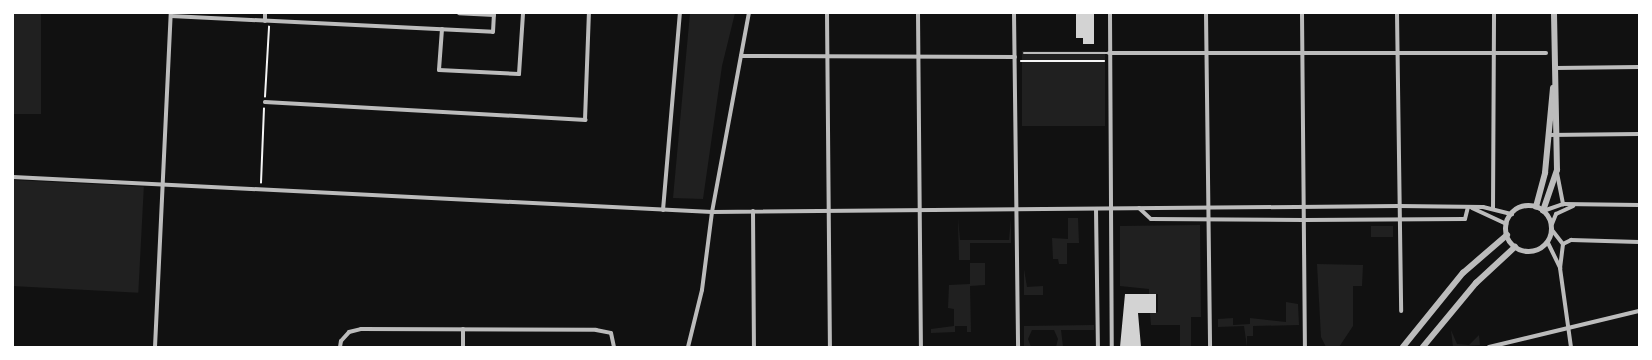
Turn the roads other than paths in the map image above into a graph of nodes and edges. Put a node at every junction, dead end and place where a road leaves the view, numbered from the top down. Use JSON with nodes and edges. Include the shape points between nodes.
{"nodes":[{"id":1,"x":226,"y":13,"type":"edge"},
{"id":2,"x":265,"y":13,"type":"edge"},
{"id":3,"x":459,"y":13,"type":"edge"},
{"id":4,"x":522,"y":13,"type":"edge"},
{"id":5,"x":589,"y":13,"type":"edge"},
{"id":6,"x":680,"y":13,"type":"edge"},
{"id":7,"x":749,"y":13,"type":"edge"},
{"id":8,"x":827,"y":13,"type":"edge"},
{"id":9,"x":918,"y":13,"type":"edge"},
{"id":10,"x":1014,"y":13,"type":"edge"},
{"id":11,"x":1110,"y":13,"type":"edge"},
{"id":12,"x":1206,"y":13,"type":"edge"},
{"id":13,"x":1302,"y":13,"type":"edge"},
{"id":14,"x":1397,"y":13,"type":"edge"},
{"id":15,"x":1494,"y":13,"type":"edge"},
{"id":16,"x":1554,"y":13,"type":"edge"},
{"id":17,"x":171,"y":14,"type":"edge"},
{"id":18,"x":494,"y":14,"type":"edge"},
{"id":19,"x":226,"y":19,"type":"junction"},
{"id":20,"x":265,"y":21,"type":"junction"},
{"id":21,"x":442,"y":29,"type":"junction"},
{"id":22,"x":1024,"y":53,"type":"dead end"},
{"id":23,"x":1109,"y":53,"type":"junction"},
{"id":24,"x":1206,"y":53,"type":"junction"},
{"id":25,"x":1546,"y":53,"type":"dead end"},
{"id":26,"x":1302,"y":54,"type":"junction"},
{"id":27,"x":1397,"y":54,"type":"junction"},
{"id":28,"x":1494,"y":54,"type":"junction"},
{"id":29,"x":918,"y":55,"type":"junction"},
{"id":30,"x":741,"y":56,"type":"junction"},
{"id":31,"x":828,"y":56,"type":"junction"},
{"id":32,"x":1015,"y":59,"type":"junction"},
{"id":33,"x":1639,"y":67,"type":"edge"},
{"id":34,"x":1555,"y":68,"type":"junction"},
{"id":35,"x":265,"y":102,"type":"dead end"},
{"id":36,"x":1553,"y":109,"type":"junction"},
{"id":37,"x":1639,"y":134,"type":"edge"},
{"id":38,"x":1548,"y":135,"type":"junction"},
{"id":39,"x":1557,"y":135,"type":"junction"},
{"id":40,"x":1557,"y":170,"type":"junction"},
{"id":41,"x":13,"y":177,"type":"edge"},
{"id":42,"x":163,"y":184,"type":"junction"},
{"id":43,"x":1563,"y":204,"type":"junction"},
{"id":44,"x":1639,"y":205,"type":"edge"},
{"id":45,"x":1398,"y":206,"type":"junction"},
{"id":46,"x":1574,"y":206,"type":"junction"},
{"id":47,"x":1208,"y":207,"type":"junction"},
{"id":48,"x":1304,"y":207,"type":"junction"},
{"id":49,"x":1468,"y":207,"type":"junction"},
{"id":50,"x":1536,"y":207,"type":"junction"},
{"id":51,"x":1139,"y":208,"type":"junction"},
{"id":52,"x":1096,"y":209,"type":"junction"},
{"id":53,"x":1110,"y":209,"type":"junction"},
{"id":54,"x":1493,"y":209,"type":"junction"},
{"id":55,"x":663,"y":210,"type":"junction"},
{"id":56,"x":1016,"y":210,"type":"junction"},
{"id":57,"x":753,"y":211,"type":"junction"},
{"id":58,"x":830,"y":211,"type":"junction"},
{"id":59,"x":920,"y":211,"type":"junction"},
{"id":60,"x":1543,"y":211,"type":"junction"},
{"id":61,"x":712,"y":212,"type":"junction"},
{"id":62,"x":1512,"y":214,"type":"junction"},
{"id":63,"x":1398,"y":218,"type":"junction"},
{"id":64,"x":1209,"y":220,"type":"junction"},
{"id":65,"x":1304,"y":220,"type":"junction"},
{"id":66,"x":1507,"y":224,"type":"junction"},
{"id":67,"x":1552,"y":224,"type":"junction"},
{"id":68,"x":1552,"y":230,"type":"junction"},
{"id":69,"x":1507,"y":235,"type":"junction"},
{"id":70,"x":1639,"y":242,"type":"edge"},
{"id":71,"x":1548,"y":243,"type":"junction"},
{"id":72,"x":1563,"y":244,"type":"junction"},
{"id":73,"x":1515,"y":247,"type":"junction"},
{"id":74,"x":1560,"y":268,"type":"junction"},
{"id":75,"x":1401,"y":311,"type":"dead end"},
{"id":76,"x":1639,"y":311,"type":"edge"},
{"id":77,"x":1568,"y":328,"type":"junction"},
{"id":78,"x":463,"y":329,"type":"junction"},
{"id":79,"x":156,"y":347,"type":"edge"},
{"id":80,"x":340,"y":347,"type":"edge"},
{"id":81,"x":464,"y":347,"type":"edge"},
{"id":82,"x":614,"y":347,"type":"edge"},
{"id":83,"x":688,"y":347,"type":"edge"},
{"id":84,"x":754,"y":347,"type":"edge"},
{"id":85,"x":830,"y":347,"type":"edge"},
{"id":86,"x":921,"y":347,"type":"edge"},
{"id":87,"x":1018,"y":347,"type":"edge"},
{"id":88,"x":1098,"y":347,"type":"edge"},
{"id":89,"x":1112,"y":347,"type":"edge"},
{"id":90,"x":1210,"y":347,"type":"edge"},
{"id":91,"x":1305,"y":347,"type":"edge"},
{"id":92,"x":1402,"y":347,"type":"edge"},
{"id":93,"x":1423,"y":347,"type":"edge"},
{"id":94,"x":1489,"y":347,"type":"edge"},
{"id":95,"x":1571,"y":347,"type":"edge"}],
"edges":[{"from":1,"to":19,"type":"street"},
{"from":2,"to":20,"type":"street"},
{"from":3,"to":18,"type":"street"},
{"from":4,"to":21,"type":"street","via":[[519,74],[440,70]]},
{"from":5,"to":35,"type":"street","via":[[585,120]]},
{"from":6,"to":55,"type":"street"},
{"from":7,"to":30,"type":"street"},
{"from":8,"to":31,"type":"street"},
{"from":9,"to":29,"type":"street"},
{"from":10,"to":32,"type":"street"},
{"from":11,"to":23,"type":"street"},
{"from":12,"to":24,"type":"street"},
{"from":13,"to":26,"type":"street"},
{"from":14,"to":27,"type":"street"},
{"from":15,"to":28,"type":"street"},
{"from":16,"to":34,"type":"street"},
{"from":17,"to":19,"type":"street"},
{"from":17,"to":42,"type":"street"},
{"from":18,"to":21,"type":"street","via":[[493,32]]},
{"from":19,"to":20,"type":"street"},
{"from":20,"to":21,"type":"street"},
{"from":22,"to":23,"type":"lane"},
{"from":23,"to":24,"type":"street"},
{"from":23,"to":53,"type":"street"},
{"from":24,"to":26,"type":"street"},
{"from":24,"to":47,"type":"street"},
{"from":25,"to":28,"type":"street"},
{"from":26,"to":27,"type":"street"},
{"from":26,"to":48,"type":"street"},
{"from":27,"to":28,"type":"street"},
{"from":27,"to":45,"type":"street"},
{"from":28,"to":54,"type":"street"},
{"from":29,"to":31,"type":"street"},
{"from":29,"to":32,"type":"street"},
{"from":29,"to":59,"type":"street"},
{"from":30,"to":31,"type":"street"},
{"from":30,"to":61,"type":"street"},
{"from":31,"to":58,"type":"street"},
{"from":32,"to":56,"type":"street"},
{"from":33,"to":34,"type":"street"},
{"from":34,"to":36,"type":"street"},
{"from":36,"to":38,"type":"street"},
{"from":36,"to":39,"type":"street"},
{"from":37,"to":39,"type":"street"},
{"from":38,"to":39,"type":"street"},
{"from":38,"to":50,"type":"street","via":[[1545,173]]},
{"from":39,"to":40,"type":"street"},
{"from":40,"to":43,"type":"street"},
{"from":40,"to":60,"type":"street"},
{"from":41,"to":42,"type":"street"},
{"from":42,"to":55,"type":"street"},
{"from":42,"to":79,"type":"street"},
{"from":43,"to":46,"type":"street"},
{"from":43,"to":60,"type":"street"},
{"from":44,"to":46,"type":"street"},
{"from":45,"to":48,"type":"street"},
{"from":45,"to":49,"type":"street"},
{"from":45,"to":63,"type":"street"},
{"from":46,"to":67,"type":"street","via":[[1556,214]]},
{"from":47,"to":48,"type":"street"},
{"from":47,"to":51,"type":"street"},
{"from":47,"to":64,"type":"street"},
{"from":48,"to":65,"type":"street"},
{"from":49,"to":54,"type":"street"},
{"from":49,"to":63,"type":"street","via":[[1465,219]]},
{"from":49,"to":66,"type":"street"},
{"from":50,"to":60,"type":"street"},
{"from":50,"to":62,"type":"street","via":[[1524,207]]},
{"from":51,"to":53,"type":"street"},
{"from":51,"to":64,"type":"street","via":[[1151,220]]},
{"from":52,"to":53,"type":"street"},
{"from":52,"to":56,"type":"street"},
{"from":52,"to":88,"type":"street"},
{"from":53,"to":89,"type":"street"},
{"from":54,"to":62,"type":"street"},
{"from":55,"to":61,"type":"street"},
{"from":56,"to":59,"type":"street"},
{"from":56,"to":87,"type":"street"},
{"from":57,"to":58,"type":"street"},
{"from":57,"to":61,"type":"street"},
{"from":57,"to":84,"type":"street"},
{"from":58,"to":59,"type":"street"},
{"from":58,"to":85,"type":"street"},
{"from":59,"to":86,"type":"street"},
{"from":60,"to":67,"type":"street"},
{"from":61,"to":83,"type":"street","via":[[702,290]]},
{"from":62,"to":66,"type":"street"},
{"from":63,"to":65,"type":"street"},
{"from":63,"to":75,"type":"street"},
{"from":64,"to":65,"type":"street"},
{"from":64,"to":90,"type":"street"},
{"from":65,"to":91,"type":"street"},
{"from":66,"to":69,"type":"street"},
{"from":67,"to":68,"type":"street"},
{"from":68,"to":71,"type":"street"},
{"from":68,"to":72,"type":"street"},
{"from":69,"to":73,"type":"street"},
{"from":69,"to":92,"type":"street","via":[[1463,273]]},
{"from":70,"to":72,"type":"street","via":[[1572,240]]},
{"from":71,"to":73,"type":"street","via":[[1533,251]]},
{"from":71,"to":74,"type":"street"},
{"from":72,"to":74,"type":"street"},
{"from":73,"to":93,"type":"street","via":[[1476,283]]},
{"from":74,"to":77,"type":"street"},
{"from":76,"to":77,"type":"street"},
{"from":77,"to":94,"type":"street"},
{"from":77,"to":95,"type":"street"},
{"from":78,"to":80,"type":"street","via":[[361,329],[349,332]]},
{"from":78,"to":81,"type":"street"},
{"from":78,"to":82,"type":"street","via":[[596,330],[611,333]]}]}
